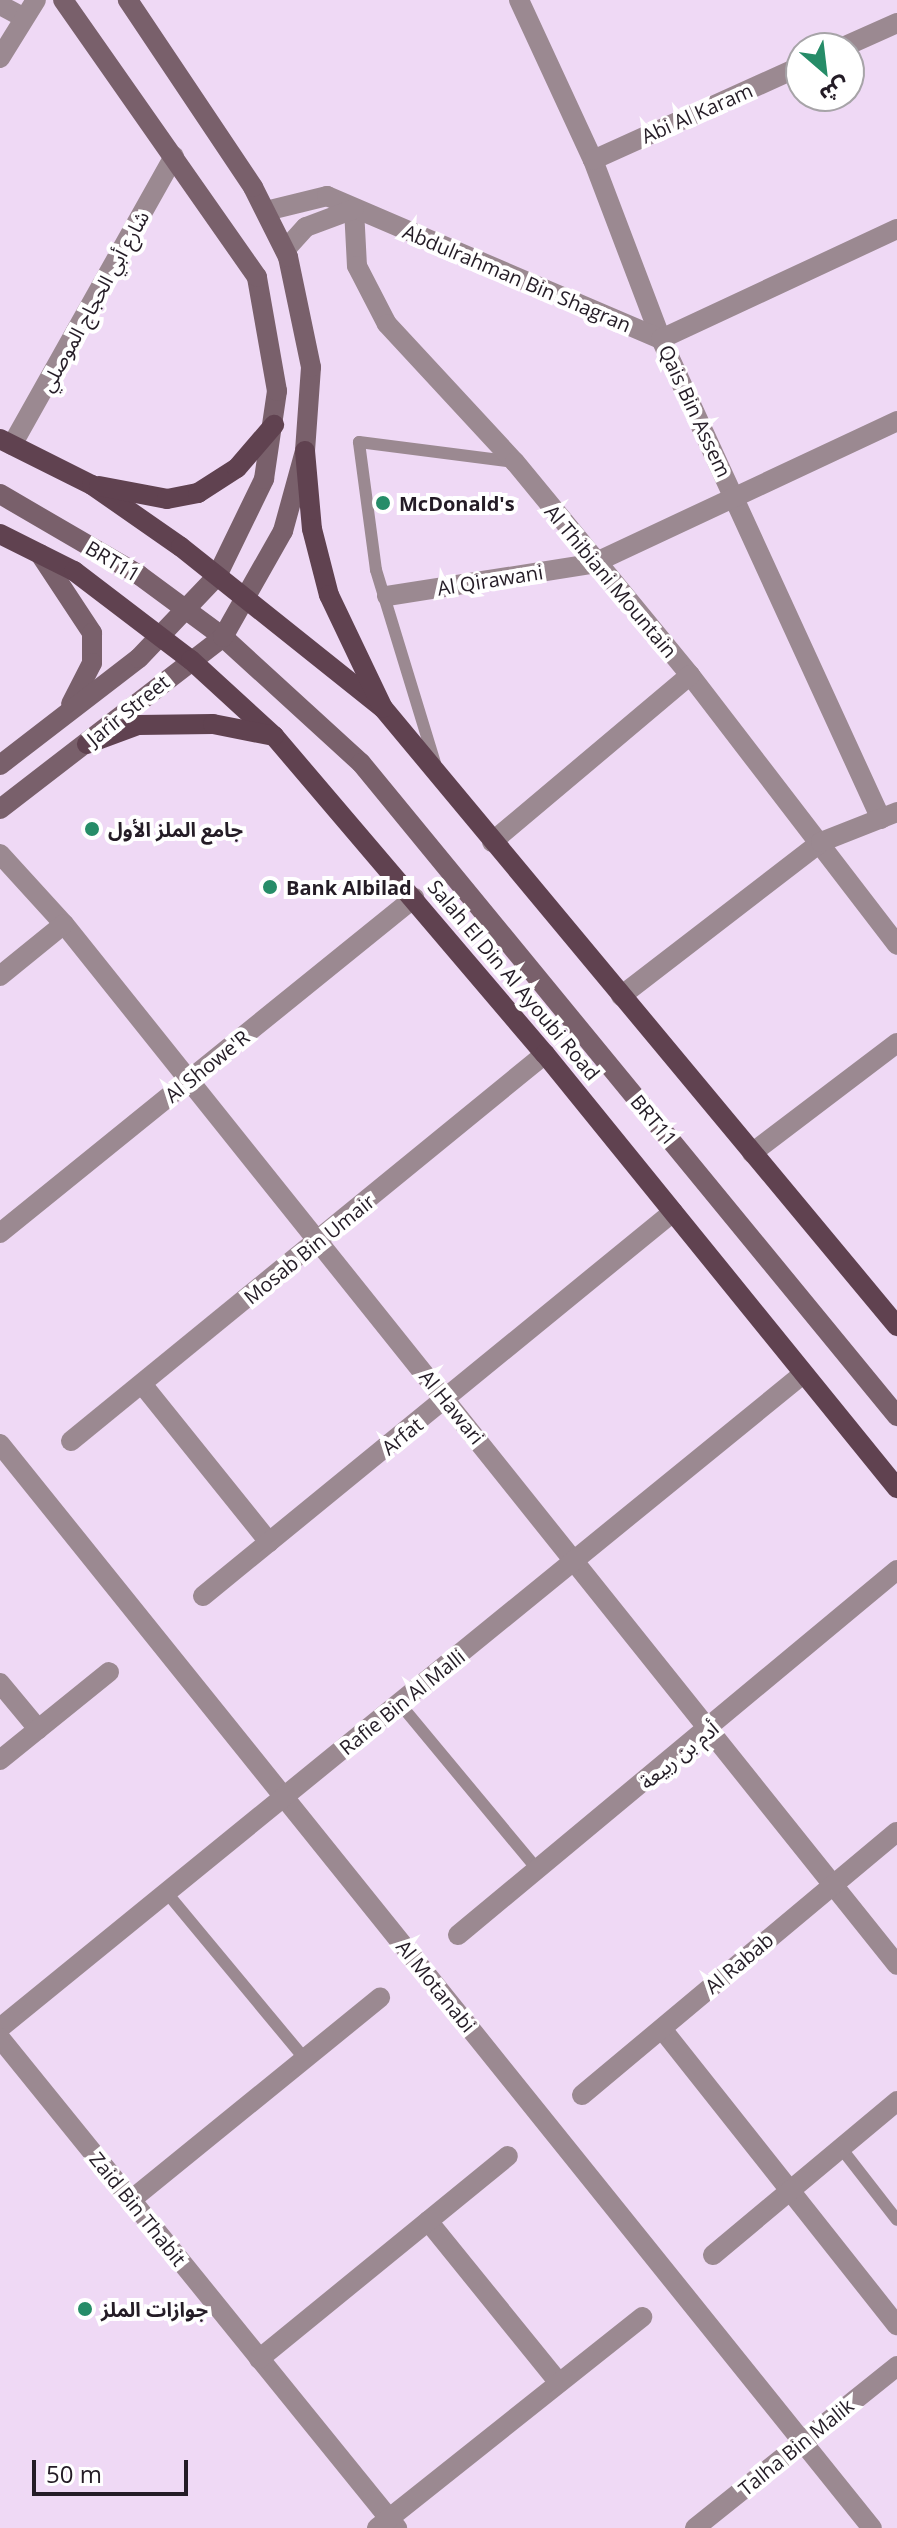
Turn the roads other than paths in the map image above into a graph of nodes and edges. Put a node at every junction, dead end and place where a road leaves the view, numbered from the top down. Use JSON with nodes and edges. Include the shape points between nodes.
{"nodes":[{"id":1,"x":36,"y":0,"type":"edge"},
{"id":2,"x":63,"y":0,"type":"edge"},
{"id":3,"x":128,"y":0,"type":"edge"},
{"id":4,"x":519,"y":0,"type":"edge"},
{"id":5,"x":0,"y":5,"type":"edge"},
{"id":6,"x":24,"y":18,"type":"junction"},
{"id":7,"x":897,"y":23,"type":"edge"},
{"id":8,"x":865,"y":37,"type":"edge"},
{"id":9,"x":0,"y":58,"type":"edge"},
{"id":10,"x":785,"y":73,"type":"edge"},
{"id":11,"x":174,"y":156,"type":"junction"},
{"id":12,"x":593,"y":160,"type":"junction"},
{"id":13,"x":354,"y":209,"type":"junction"},
{"id":14,"x":266,"y":211,"type":"junction"},
{"id":15,"x":897,"y":229,"type":"edge"},
{"id":16,"x":285,"y":250,"type":"junction"},
{"id":17,"x":661,"y":339,"type":"junction"},
{"id":18,"x":897,"y":421,"type":"edge"},
{"id":19,"x":274,"y":425,"type":"junction"},
{"id":20,"x":6,"y":442,"type":"edge"},
{"id":21,"x":305,"y":451,"type":"junction"},
{"id":22,"x":515,"y":462,"type":"junction"},
{"id":23,"x":92,"y":485,"type":"junction"},
{"id":24,"x":0,"y":494,"type":"edge"},
{"id":25,"x":734,"y":495,"type":"junction"},
{"id":26,"x":0,"y":534,"type":"edge"},
{"id":27,"x":40,"y":554,"type":"junction"},
{"id":28,"x":592,"y":564,"type":"junction"},
{"id":29,"x":217,"y":576,"type":"junction"},
{"id":30,"x":387,"y":596,"type":"junction"},
{"id":31,"x":245,"y":601,"type":"junction"},
{"id":32,"x":198,"y":618,"type":"junction"},
{"id":33,"x":161,"y":637,"type":"junction"},
{"id":34,"x":223,"y":637,"type":"junction"},
{"id":35,"x":191,"y":660,"type":"junction"},
{"id":36,"x":690,"y":675,"type":"junction"},
{"id":37,"x":383,"y":708,"type":"junction"},
{"id":38,"x":65,"y":714,"type":"junction"},
{"id":39,"x":274,"y":736,"type":"junction"},
{"id":40,"x":87,"y":744,"type":"junction"},
{"id":41,"x":0,"y":765,"type":"edge"},
{"id":42,"x":439,"y":775,"type":"junction"},
{"id":43,"x":0,"y":809,"type":"edge"},
{"id":44,"x":889,"y":815,"type":"edge"},
{"id":45,"x":492,"y":842,"type":"junction"},
{"id":46,"x":821,"y":842,"type":"junction"},
{"id":47,"x":0,"y":854,"type":"edge"},
{"id":48,"x":414,"y":898,"type":"junction"},
{"id":49,"x":64,"y":924,"type":"junction"},
{"id":50,"x":897,"y":945,"type":"edge"},
{"id":51,"x":0,"y":976,"type":"edge"},
{"id":52,"x":621,"y":996,"type":"junction"},
{"id":53,"x":897,"y":1043,"type":"edge"},
{"id":54,"x":545,"y":1054,"type":"junction"},
{"id":55,"x":189,"y":1080,"type":"junction"},
{"id":56,"x":752,"y":1153,"type":"junction"},
{"id":57,"x":673,"y":1212,"type":"junction"},
{"id":58,"x":4,"y":1222,"type":"edge"},
{"id":59,"x":320,"y":1242,"type":"junction"},
{"id":60,"x":897,"y":1326,"type":"edge"},
{"id":61,"x":803,"y":1374,"type":"junction"},
{"id":62,"x":142,"y":1384,"type":"junction"},
{"id":63,"x":446,"y":1400,"type":"junction"},
{"id":64,"x":897,"y":1416,"type":"edge"},
{"id":65,"x":71,"y":1441,"type":"dead end"},
{"id":66,"x":0,"y":1444,"type":"edge"},
{"id":67,"x":897,"y":1488,"type":"edge"},
{"id":68,"x":269,"y":1542,"type":"junction"},
{"id":69,"x":576,"y":1561,"type":"junction"},
{"id":70,"x":897,"y":1570,"type":"edge"},
{"id":71,"x":203,"y":1596,"type":"dead end"},
{"id":72,"x":109,"y":1672,"type":"dead end"},
{"id":73,"x":0,"y":1683,"type":"edge"},
{"id":74,"x":400,"y":1704,"type":"junction"},
{"id":75,"x":38,"y":1729,"type":"junction"},
{"id":76,"x":711,"y":1729,"type":"junction"},
{"id":77,"x":0,"y":1760,"type":"edge"},
{"id":78,"x":284,"y":1798,"type":"junction"},
{"id":79,"x":897,"y":1832,"type":"edge"},
{"id":80,"x":538,"y":1870,"type":"junction"},
{"id":81,"x":830,"y":1887,"type":"junction"},
{"id":82,"x":167,"y":1893,"type":"junction"},
{"id":83,"x":458,"y":1935,"type":"dead end"},
{"id":84,"x":897,"y":1965,"type":"edge"},
{"id":85,"x":380,"y":1998,"type":"dead end"},
{"id":86,"x":0,"y":2028,"type":"edge"},
{"id":87,"x":662,"y":2029,"type":"junction"},
{"id":88,"x":0,"y":2038,"type":"edge"},
{"id":89,"x":305,"y":2059,"type":"junction"},
{"id":90,"x":582,"y":2095,"type":"dead end"},
{"id":91,"x":894,"y":2110,"type":"edge"},
{"id":92,"x":841,"y":2148,"type":"junction"},
{"id":93,"x":508,"y":2156,"type":"dead end"},
{"id":94,"x":790,"y":2190,"type":"junction"},
{"id":95,"x":131,"y":2200,"type":"junction"},
{"id":96,"x":897,"y":2220,"type":"edge"},
{"id":97,"x":428,"y":2221,"type":"junction"},
{"id":98,"x":713,"y":2255,"type":"dead end"},
{"id":99,"x":642,"y":2317,"type":"dead end"},
{"id":100,"x":897,"y":2325,"type":"edge"},
{"id":101,"x":259,"y":2359,"type":"junction"},
{"id":102,"x":897,"y":2366,"type":"edge"},
{"id":103,"x":559,"y":2383,"type":"junction"},
{"id":104,"x":803,"y":2441,"type":"junction"},
{"id":105,"x":387,"y":2525,"type":"edge"},
{"id":106,"x":695,"y":2528,"type":"edge"},
{"id":107,"x":872,"y":2528,"type":"edge"}],
"edges":[{"from":1,"to":6,"type":"street"},
{"from":2,"to":11,"type":"main road"},
{"from":3,"to":14,"type":"main road","name":"Jarir Street"},
{"from":4,"to":12,"type":"street","name":"Qais Bin Assem"},
{"from":5,"to":6,"type":"street"},
{"from":6,"to":9,"type":"street"},
{"from":7,"to":8,"type":"street"},
{"from":10,"to":12,"type":"street","name":"Abi Al Karam"},
{"from":11,"to":19,"type":"main road","via":[[257,277],[274,349]]},
{"from":11,"to":20,"type":"street","name":"شارع أبي الحجاج الموصلي"},
{"from":12,"to":17,"type":"street","name":"Qais Bin Assem"},
{"from":13,"to":14,"type":"street","name":"Abdulrahman Bin Shagran","via":[[318,196]]},
{"from":13,"to":16,"type":"street","via":[[314,222]]},
{"from":13,"to":17,"type":"street","name":"Abdulrahman Bin Shagran"},
{"from":13,"to":22,"type":"street","name":"Al Thibiani Mountain","via":[[357,266],[387,324]]},
{"from":14,"to":16,"type":"main road","name":"Jarir Street"},
{"from":15,"to":17,"type":"street"},
{"from":16,"to":21,"type":"main road","name":"Jarir Street","via":[[311,367]]},
{"from":17,"to":25,"type":"street","name":"Qais Bin Assem"},
{"from":18,"to":25,"type":"street","name":"Al Qirawani"},
{"from":19,"to":23,"type":"main road","via":[[237,468],[198,493],[167,499]]},
{"from":19,"to":29,"type":"main road","via":[[251,518]]},
{"from":20,"to":23,"type":"main road"},
{"from":21,"to":31,"type":"main road","name":"Jarir Street","via":[[283,531]]},
{"from":21,"to":37,"type":"main road","via":[[312,529],[329,595]]},
{"from":22,"to":28,"type":"street","name":"Al Thibiani Mountain"},
{"from":22,"to":30,"type":"lane","via":[[359,442],[372,552]]},
{"from":23,"to":29,"type":"main road"},
{"from":24,"to":32,"type":"main road","name":"BRT11"},
{"from":25,"to":28,"type":"street","name":"Al Qirawani"},
{"from":25,"to":44,"type":"street","name":"Qais Bin Assem"},
{"from":26,"to":27,"type":"main road","name":"Salah El Din Al Ayoubi Road"},
{"from":27,"to":33,"type":"main road","name":"Salah El Din Al Ayoubi Road"},
{"from":27,"to":38,"type":"main road","via":[[92,633],[92,663]]},
{"from":28,"to":30,"type":"street","name":"Al Qirawani"},
{"from":28,"to":36,"type":"street","name":"Al Thibiani Mountain"},
{"from":29,"to":31,"type":"main road"},
{"from":29,"to":32,"type":"main road"},
{"from":30,"to":42,"type":"lane"},
{"from":31,"to":34,"type":"main road","name":"Jarir Street"},
{"from":31,"to":37,"type":"main road"},
{"from":32,"to":33,"type":"main road"},
{"from":32,"to":34,"type":"main road","name":"BRT11"},
{"from":33,"to":35,"type":"main road","name":"Salah El Din Al Ayoubi Road"},
{"from":33,"to":38,"type":"main road"},
{"from":34,"to":35,"type":"main road","name":"Jarir Street"},
{"from":34,"to":64,"type":"main road","name":"BRT11","via":[[361,763]]},
{"from":35,"to":39,"type":"main road","name":"Salah El Din Al Ayoubi Road"},
{"from":35,"to":40,"type":"main road","name":"Jarir Street"},
{"from":36,"to":45,"type":"street"},
{"from":36,"to":46,"type":"street","name":"Al Thibiani Mountain"},
{"from":37,"to":42,"type":"main road"},
{"from":38,"to":41,"type":"main road"},
{"from":39,"to":40,"type":"main road","via":[[213,724],[138,725]]},
{"from":39,"to":48,"type":"main road","name":"Salah El Din Al Ayoubi Road"},
{"from":40,"to":43,"type":"main road","name":"Jarir Street"},
{"from":42,"to":45,"type":"main road"},
{"from":44,"to":46,"type":"street"},
{"from":45,"to":52,"type":"main road"},
{"from":46,"to":50,"type":"street","name":"Al Thibiani Mountain"},
{"from":46,"to":52,"type":"street"},
{"from":47,"to":49,"type":"street","name":"Al Hawari"},
{"from":48,"to":54,"type":"main road","name":"Salah El Din Al Ayoubi Road"},
{"from":48,"to":55,"type":"street","name":"Al Showe'R"},
{"from":49,"to":51,"type":"street"},
{"from":49,"to":55,"type":"street","name":"Al Hawari"},
{"from":52,"to":56,"type":"main road"},
{"from":53,"to":56,"type":"street"},
{"from":54,"to":57,"type":"main road","name":"Salah El Din Al Ayoubi Road"},
{"from":54,"to":59,"type":"street","name":"Mosab Bin Umair"},
{"from":55,"to":58,"type":"street","name":"Al Showe'R"},
{"from":55,"to":59,"type":"street","name":"Al Hawari"},
{"from":56,"to":60,"type":"main road"},
{"from":57,"to":61,"type":"main road","name":"Salah El Din Al Ayoubi Road"},
{"from":57,"to":63,"type":"street","name":"Arfat"},
{"from":59,"to":62,"type":"street","name":"Mosab Bin Umair"},
{"from":59,"to":63,"type":"street","name":"Al Hawari"},
{"from":61,"to":67,"type":"main road","name":"Salah El Din Al Ayoubi Road"},
{"from":61,"to":69,"type":"street","name":"Rafie Bin Al Malli"},
{"from":62,"to":65,"type":"street","name":"Mosab Bin Umair"},
{"from":62,"to":68,"type":"street"},
{"from":63,"to":68,"type":"street","name":"Arfat"},
{"from":63,"to":69,"type":"street","name":"Al Hawari"},
{"from":66,"to":78,"type":"street","name":"Al Motanabi"},
{"from":68,"to":71,"type":"street","name":"Arfat"},
{"from":69,"to":74,"type":"street","name":"Rafie Bin Al Malli"},
{"from":69,"to":76,"type":"street","name":"Al Hawari"},
{"from":70,"to":76,"type":"street","name":"أدم بن ربيعة"},
{"from":72,"to":75,"type":"street"},
{"from":73,"to":75,"type":"street"},
{"from":74,"to":78,"type":"street","name":"Rafie Bin Al Malli"},
{"from":74,"to":80,"type":"lane"},
{"from":75,"to":77,"type":"street"},
{"from":76,"to":80,"type":"street","name":"أدم بن ربيعة"},
{"from":76,"to":81,"type":"street","name":"Al Hawari"},
{"from":78,"to":82,"type":"street","name":"Rafie Bin Al Malli"},
{"from":78,"to":104,"type":"street","name":"Al Motanabi"},
{"from":79,"to":81,"type":"street","name":"Al Rabab"},
{"from":80,"to":83,"type":"street","name":"أدم بن ربيعة"},
{"from":81,"to":84,"type":"street","name":"Al Hawari"},
{"from":81,"to":87,"type":"street","name":"Al Rabab"},
{"from":82,"to":86,"type":"street","name":"Rafie Bin Al Malli"},
{"from":82,"to":89,"type":"lane"},
{"from":85,"to":89,"type":"street"},
{"from":87,"to":90,"type":"street","name":"Al Rabab"},
{"from":87,"to":94,"type":"street"},
{"from":88,"to":95,"type":"street","name":"Zaid Bin Thabit"},
{"from":89,"to":95,"type":"street"},
{"from":91,"to":92,"type":"street"},
{"from":92,"to":94,"type":"street"},
{"from":92,"to":96,"type":"lane"},
{"from":93,"to":97,"type":"street"},
{"from":94,"to":98,"type":"street"},
{"from":94,"to":100,"type":"street"},
{"from":95,"to":101,"type":"street","name":"Zaid Bin Thabit"},
{"from":97,"to":101,"type":"street"},
{"from":97,"to":103,"type":"street"},
{"from":99,"to":103,"type":"street"},
{"from":101,"to":105,"type":"street","name":"Zaid Bin Thabit"},
{"from":102,"to":104,"type":"street","name":"Talha Bin Malik"},
{"from":103,"to":105,"type":"street"},
{"from":104,"to":106,"type":"street","name":"Talha Bin Malik"},
{"from":104,"to":107,"type":"street","name":"Al Motanabi"}]}
